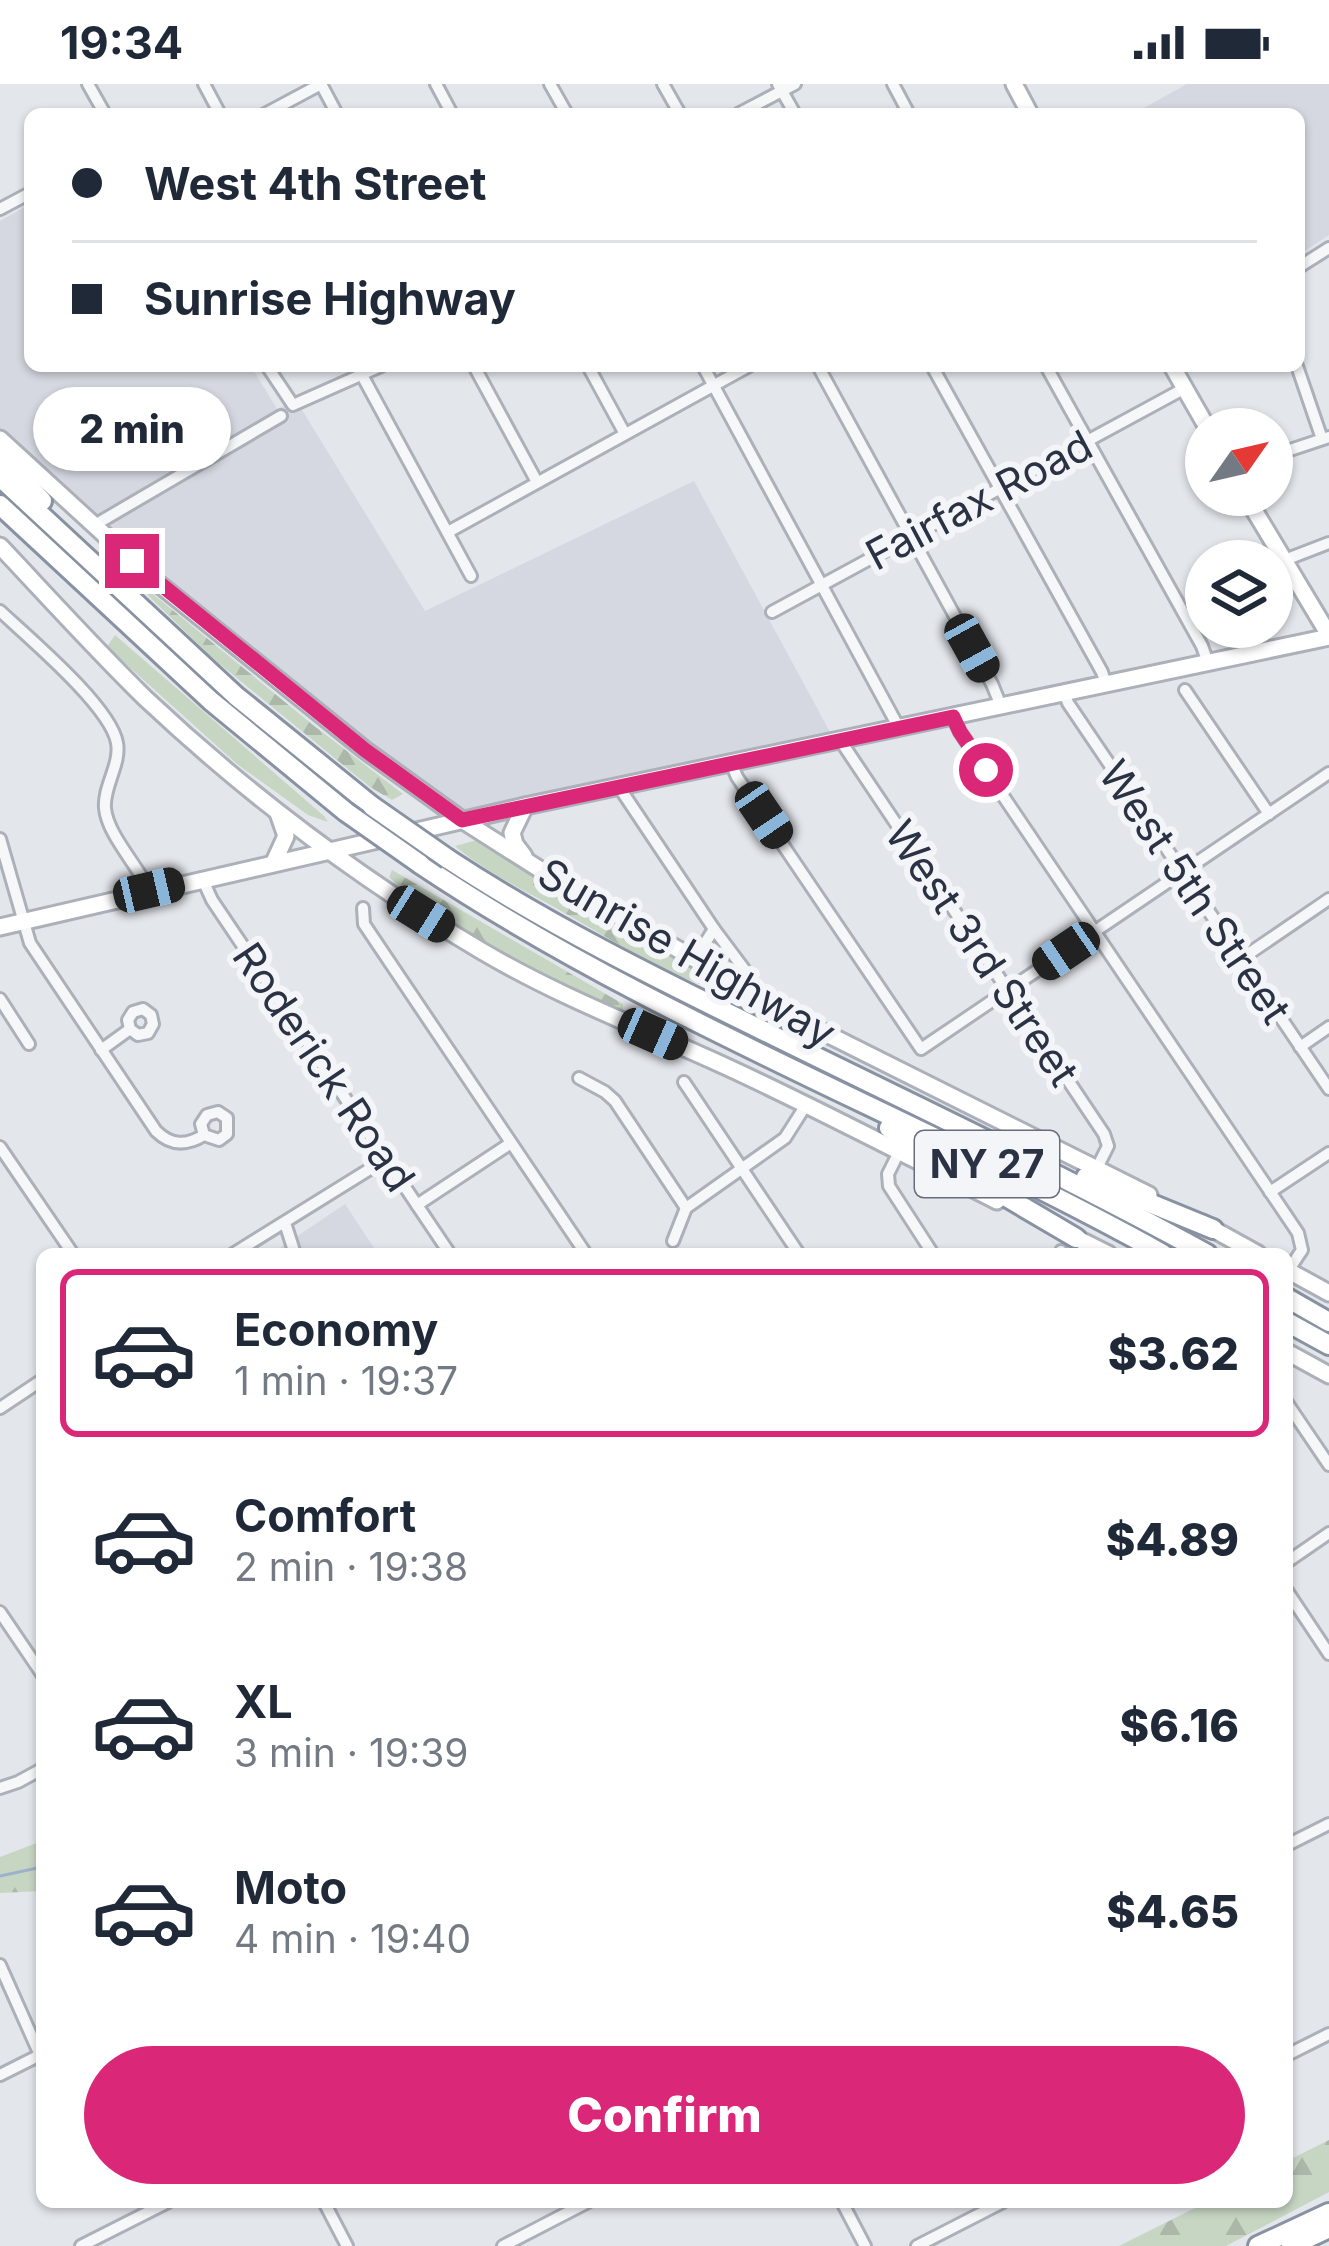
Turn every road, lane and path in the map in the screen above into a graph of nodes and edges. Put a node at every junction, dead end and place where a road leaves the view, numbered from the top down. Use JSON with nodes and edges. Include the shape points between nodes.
{"nodes":[{"id":1,"x":321,"y":84,"type":"edge"},
{"id":2,"x":795,"y":84,"type":"edge"},
{"id":3,"x":780,"y":87,"type":"edge"},
{"id":4,"x":277,"y":108,"type":"edge"},
{"id":5,"x":747,"y":108,"type":"edge"},
{"id":6,"x":270,"y":372,"type":"edge"},
{"id":7,"x":358,"y":372,"type":"edge"},
{"id":8,"x":361,"y":372,"type":"edge"},
{"id":9,"x":477,"y":372,"type":"edge"},
{"id":10,"x":591,"y":372,"type":"edge"},
{"id":11,"x":706,"y":372,"type":"edge"},
{"id":12,"x":738,"y":372,"type":"edge"},
{"id":13,"x":821,"y":372,"type":"edge"},
{"id":14,"x":935,"y":372,"type":"edge"},
{"id":15,"x":1049,"y":372,"type":"edge"},
{"id":16,"x":1176,"y":372,"type":"edge"},
{"id":17,"x":1299,"y":372,"type":"edge"},
{"id":18,"x":713,"y":385,"type":"junction"},
{"id":19,"x":1186,"y":388,"type":"junction"},
{"id":20,"x":1197,"y":408,"type":"edge"},
{"id":21,"x":281,"y":416,"type":"dead end"},
{"id":22,"x":626,"y":434,"type":"junction"},
{"id":23,"x":1325,"y":438,"type":"edge"},
{"id":24,"x":0,"y":439,"type":"edge"},
{"id":25,"x":1087,"y":442,"type":"junction"},
{"id":26,"x":1293,"y":449,"type":"edge"},
{"id":27,"x":0,"y":456,"type":"edge"},
{"id":28,"x":0,"y":477,"type":"edge"},
{"id":29,"x":537,"y":482,"type":"junction"},
{"id":30,"x":999,"y":490,"type":"junction"},
{"id":31,"x":0,"y":506,"type":"edge"},
{"id":32,"x":93,"y":526,"type":"junction"},
{"id":33,"x":448,"y":532,"type":"junction"},
{"id":34,"x":911,"y":537,"type":"junction"},
{"id":35,"x":1329,"y":543,"type":"edge"},
{"id":36,"x":0,"y":546,"type":"edge"},
{"id":37,"x":1293,"y":557,"type":"edge"},
{"id":38,"x":98,"y":569,"type":"junction"},
{"id":39,"x":471,"y":576,"type":"dead end"},
{"id":40,"x":1293,"y":579,"type":"edge"},
{"id":41,"x":822,"y":585,"type":"junction"},
{"id":42,"x":0,"y":611,"type":"edge"},
{"id":43,"x":772,"y":612,"type":"dead end"},
{"id":44,"x":1329,"y":636,"type":"edge"},
{"id":45,"x":1208,"y":663,"type":"junction"},
{"id":46,"x":1106,"y":684,"type":"junction"},
{"id":47,"x":1185,"y":690,"type":"dead end"},
{"id":48,"x":1064,"y":693,"type":"junction"},
{"id":49,"x":1001,"y":706,"type":"junction"},
{"id":50,"x":953,"y":717,"type":"junction"},
{"id":51,"x":899,"y":728,"type":"junction"},
{"id":52,"x":840,"y":740,"type":"junction"},
{"id":53,"x":731,"y":763,"type":"junction"},
{"id":54,"x":1329,"y":773,"type":"edge"},
{"id":55,"x":619,"y":787,"type":"junction"},
{"id":56,"x":525,"y":806,"type":"junction"},
{"id":57,"x":277,"y":811,"type":"junction"},
{"id":58,"x":1269,"y":814,"type":"junction"},
{"id":59,"x":462,"y":820,"type":"junction"},
{"id":60,"x":0,"y":839,"type":"edge"},
{"id":61,"x":329,"y":850,"type":"junction"},
{"id":62,"x":274,"y":862,"type":"junction"},
{"id":63,"x":530,"y":864,"type":"junction"},
{"id":64,"x":1182,"y":872,"type":"junction"},
{"id":65,"x":202,"y":878,"type":"junction"},
{"id":66,"x":149,"y":890,"type":"junction"},
{"id":67,"x":1329,"y":899,"type":"edge"},
{"id":68,"x":364,"y":908,"type":"dead end"},
{"id":69,"x":22,"y":921,"type":"junction"},
{"id":70,"x":0,"y":927,"type":"edge"},
{"id":71,"x":713,"y":929,"type":"junction"},
{"id":72,"x":1095,"y":932,"type":"junction"},
{"id":73,"x":695,"y":959,"type":"junction"},
{"id":74,"x":1241,"y":959,"type":"junction"},
{"id":75,"x":744,"y":969,"type":"dead end"},
{"id":76,"x":1007,"y":990,"type":"junction"},
{"id":77,"x":0,"y":999,"type":"edge"},
{"id":78,"x":1329,"y":1027,"type":"edge"},
{"id":79,"x":130,"y":1030,"type":"dead end"},
{"id":80,"x":29,"y":1044,"type":"dead end"},
{"id":81,"x":1300,"y":1047,"type":"junction"},
{"id":82,"x":101,"y":1050,"type":"junction"},
{"id":83,"x":809,"y":1077,"type":"junction"},
{"id":84,"x":579,"y":1078,"type":"dead end"},
{"id":85,"x":684,"y":1082,"type":"dead end"},
{"id":86,"x":1329,"y":1089,"type":"edge"},
{"id":87,"x":806,"y":1105,"type":"junction"},
{"id":88,"x":204,"y":1135,"type":"dead end"},
{"id":89,"x":511,"y":1143,"type":"junction"},
{"id":90,"x":996,"y":1146,"type":"junction"},
{"id":91,"x":0,"y":1147,"type":"edge"},
{"id":92,"x":898,"y":1152,"type":"junction"},
{"id":93,"x":1329,"y":1153,"type":"edge"},
{"id":94,"x":386,"y":1159,"type":"junction"},
{"id":95,"x":741,"y":1168,"type":"junction"},
{"id":96,"x":1097,"y":1168,"type":"junction"},
{"id":97,"x":1270,"y":1192,"type":"junction"},
{"id":98,"x":417,"y":1205,"type":"junction"},
{"id":99,"x":686,"y":1208,"type":"junction"},
{"id":100,"x":286,"y":1223,"type":"junction"},
{"id":101,"x":1213,"y":1229,"type":"junction"},
{"id":102,"x":673,"y":1241,"type":"dead end"},
{"id":103,"x":69,"y":1248,"type":"edge"},
{"id":104,"x":243,"y":1248,"type":"edge"},
{"id":105,"x":293,"y":1248,"type":"edge"},
{"id":106,"x":446,"y":1248,"type":"edge"},
{"id":107,"x":582,"y":1248,"type":"edge"},
{"id":108,"x":796,"y":1248,"type":"edge"},
{"id":109,"x":929,"y":1248,"type":"edge"},
{"id":110,"x":1067,"y":1248,"type":"edge"},
{"id":111,"x":1151,"y":1248,"type":"edge"},
{"id":112,"x":1195,"y":1248,"type":"edge"},
{"id":113,"x":1247,"y":1248,"type":"edge"},
{"id":114,"x":1293,"y":1263,"type":"edge"},
{"id":115,"x":1293,"y":1273,"type":"edge"},
{"id":116,"x":1329,"y":1293,"type":"edge"},
{"id":117,"x":1293,"y":1301,"type":"edge"},
{"id":118,"x":1329,"y":1322,"type":"edge"},
{"id":119,"x":1293,"y":1325,"type":"edge"},
{"id":120,"x":1329,"y":1345,"type":"edge"},
{"id":121,"x":1293,"y":1360,"type":"edge"},
{"id":122,"x":1329,"y":1375,"type":"edge"},
{"id":123,"x":36,"y":1384,"type":"edge"},
{"id":124,"x":1,"y":1405,"type":"edge"},
{"id":125,"x":1293,"y":1412,"type":"edge"},
{"id":126,"x":1329,"y":1466,"type":"edge"},
{"id":127,"x":1329,"y":1533,"type":"edge"},
{"id":128,"x":1293,"y":1558,"type":"edge"},
{"id":129,"x":1293,"y":1600,"type":"edge"},
{"id":130,"x":0,"y":1612,"type":"edge"},
{"id":131,"x":1329,"y":1654,"type":"edge"},
{"id":132,"x":36,"y":1665,"type":"edge"},
{"id":133,"x":36,"y":1772,"type":"edge"},
{"id":134,"x":0,"y":1788,"type":"edge"},
{"id":135,"x":1329,"y":1824,"type":"edge"},
{"id":136,"x":1293,"y":1842,"type":"edge"},
{"id":137,"x":0,"y":1965,"type":"edge"},
{"id":138,"x":1329,"y":2034,"type":"edge"},
{"id":139,"x":36,"y":2043,"type":"edge"},
{"id":140,"x":1293,"y":2051,"type":"edge"},
{"id":141,"x":36,"y":2057,"type":"edge"},
{"id":142,"x":0,"y":2075,"type":"edge"},
{"id":143,"x":156,"y":2208,"type":"edge"},
{"id":144,"x":328,"y":2208,"type":"edge"},
{"id":145,"x":576,"y":2208,"type":"edge"},
{"id":146,"x":845,"y":2208,"type":"edge"},
{"id":147,"x":991,"y":2208,"type":"edge"},
{"id":148,"x":1329,"y":2213,"type":"edge"},
{"id":149,"x":1329,"y":2228,"type":"edge"},
{"id":150,"x":81,"y":2246,"type":"edge"},
{"id":151,"x":347,"y":2246,"type":"edge"},
{"id":152,"x":502,"y":2246,"type":"edge"},
{"id":153,"x":865,"y":2246,"type":"edge"},
{"id":154,"x":917,"y":2246,"type":"edge"},
{"id":155,"x":1258,"y":2246,"type":"edge"},
{"id":156,"x":1292,"y":2246,"type":"edge"}],
"edges":[{"from":1,"to":4,"type":"street"},
{"from":2,"to":3,"type":"street"},
{"from":3,"to":5,"type":"street"},
{"from":6,"to":7,"type":"street","via":[[293,405]]},
{"from":8,"to":33,"type":"street"},
{"from":9,"to":29,"type":"street"},
{"from":10,"to":22,"type":"street"},
{"from":11,"to":18,"type":"street"},
{"from":12,"to":18,"type":"street"},
{"from":13,"to":34,"type":"street"},
{"from":14,"to":30,"type":"street"},
{"from":15,"to":25,"type":"street"},
{"from":16,"to":19,"type":"main road"},
{"from":17,"to":23,"type":"street"},
{"from":18,"to":22,"type":"street"},
{"from":18,"to":41,"type":"street"},
{"from":19,"to":20,"type":"main road"},
{"from":19,"to":25,"type":"street","name":"Fairfax Road"},
{"from":21,"to":32,"type":"street"},
{"from":22,"to":29,"type":"street"},
{"from":23,"to":26,"type":"street"},
{"from":24,"to":32,"type":"main road","name":"Sunrise Highway"},
{"from":25,"to":30,"type":"street","name":"Fairfax Road"},
{"from":25,"to":45,"type":"street"},
{"from":27,"to":38,"type":"highway"},
{"from":28,"to":38,"type":"highway","name":"Sunrise Highway","number":"NY 27"},
{"from":29,"to":33,"type":"street"},
{"from":30,"to":34,"type":"street","name":"Fairfax Road"},
{"from":30,"to":46,"type":"street"},
{"from":31,"to":83,"type":"highway","name":"Sunrise Highway","number":"NY 27","bridge":true,"via":[[229,718],[346,812],[503,918]]},
{"from":32,"to":59,"type":"main road","name":"Sunrise Highway"},
{"from":33,"to":39,"type":"street"},
{"from":34,"to":41,"type":"street","name":"Fairfax Road"},
{"from":34,"to":49,"type":"street"},
{"from":35,"to":37,"type":"street"},
{"from":36,"to":57,"type":"main road","via":[[146,699]]},
{"from":38,"to":90,"type":"highway","name":"Sunrise Highway","number":"NY 27","bridge":true,"via":[[255,713],[448,859],[620,960]]},
{"from":40,"to":44,"type":"main road"},
{"from":41,"to":43,"type":"street","name":"Fairfax Road"},
{"from":41,"to":51,"type":"street"},
{"from":42,"to":66,"type":"street","via":[[89,696],[117,742],[104,806]]},
{"from":44,"to":45,"type":"main road"},
{"from":45,"to":46,"type":"main road"},
{"from":46,"to":48,"type":"main road"},
{"from":47,"to":58,"type":"street"},
{"from":48,"to":49,"type":"main road"},
{"from":48,"to":64,"type":"street","name":"West 5th Street"},
{"from":49,"to":50,"type":"main road"},
{"from":50,"to":51,"type":"main road"},
{"from":50,"to":72,"type":"street"},
{"from":51,"to":52,"type":"main road"},
{"from":52,"to":53,"type":"main road"},
{"from":52,"to":76,"type":"street","name":"West 3rd Street"},
{"from":53,"to":55,"type":"main road"},
{"from":53,"to":76,"type":"street","via":[[921,1048]]},
{"from":54,"to":58,"type":"street"},
{"from":55,"to":56,"type":"main road"},
{"from":55,"to":71,"type":"street"},
{"from":56,"to":59,"type":"main road"},
{"from":56,"to":63,"type":"main road","via":[[512,836]]},
{"from":57,"to":61,"type":"main road"},
{"from":57,"to":62,"type":"main road","via":[[286,836]]},
{"from":58,"to":64,"type":"street"},
{"from":59,"to":61,"type":"main road"},
{"from":59,"to":63,"type":"main road","name":"Sunrise Highway"},
{"from":60,"to":69,"type":"street"},
{"from":61,"to":62,"type":"main road"},
{"from":61,"to":87,"type":"main road","name":"Sunrise Highway","via":[[529,977]]},
{"from":62,"to":65,"type":"main road"},
{"from":63,"to":73,"type":"main road","name":"Sunrise Highway"},
{"from":64,"to":72,"type":"street"},
{"from":64,"to":74,"type":"street","name":"West 5th Street"},
{"from":65,"to":66,"type":"main road"},
{"from":65,"to":94,"type":"street","name":"Roderick Road"},
{"from":66,"to":69,"type":"main road"},
{"from":67,"to":74,"type":"street"},
{"from":68,"to":89,"type":"street","via":[[364,924]]},
{"from":69,"to":70,"type":"main road"},
{"from":69,"to":82,"type":"street"},
{"from":71,"to":73,"type":"street"},
{"from":71,"to":75,"type":"street"},
{"from":72,"to":76,"type":"street"},
{"from":72,"to":97,"type":"street"},
{"from":73,"to":96,"type":"main road","name":"Sunrise Highway"},
{"from":74,"to":81,"type":"street","name":"West 5th Street"},
{"from":76,"to":96,"type":"street","name":"West 3rd Street","via":[[1107,1138]]},
{"from":77,"to":80,"type":"street"},
{"from":78,"to":81,"type":"street"},
{"from":79,"to":82,"type":"street"},
{"from":81,"to":86,"type":"street","name":"West 5th Street"},
{"from":82,"to":88,"type":"street","via":[[165,1140]]},
{"from":83,"to":110,"type":"highway"},
{"from":83,"to":111,"type":"highway","name":"Sunrise Highway","number":"NY 27"},
{"from":84,"to":99,"type":"street","via":[[615,1101]]},
{"from":85,"to":95,"type":"street"},
{"from":87,"to":92,"type":"main road","name":"Sunrise Highway"},
{"from":87,"to":95,"type":"street","via":[[790,1134]]},
{"from":89,"to":98,"type":"street"},
{"from":89,"to":107,"type":"street"},
{"from":90,"to":101,"type":"highway"},
{"from":90,"to":112,"type":"highway","name":"Sunrise Highway","number":"NY 27"},
{"from":91,"to":103,"type":"street"},
{"from":92,"to":109,"type":"street","via":[[889,1186]]},
{"from":92,"to":110,"type":"main road","name":"Sunrise Highway"},
{"from":93,"to":97,"type":"street"},
{"from":94,"to":98,"type":"street","name":"Roderick Road"},
{"from":94,"to":100,"type":"street"},
{"from":95,"to":99,"type":"street"},
{"from":95,"to":108,"type":"street"},
{"from":96,"to":101,"type":"main road","name":"Sunrise Highway"},
{"from":97,"to":114,"type":"street","via":[[1302,1242]]},
{"from":98,"to":106,"type":"street","name":"Roderick Road"},
{"from":99,"to":102,"type":"street"},
{"from":100,"to":104,"type":"street"},
{"from":100,"to":105,"type":"street"},
{"from":101,"to":113,"type":"main road","name":"Sunrise Highway"},
{"from":115,"to":116,"type":"main road"},
{"from":117,"to":118,"type":"highway"},
{"from":119,"to":120,"type":"highway"},
{"from":121,"to":122,"type":"main road"},
{"from":123,"to":124,"type":"street"},
{"from":125,"to":126,"type":"street"},
{"from":127,"to":128,"type":"street"},
{"from":129,"to":131,"type":"street"},
{"from":130,"to":132,"type":"street"},
{"from":133,"to":134,"type":"street"},
{"from":135,"to":136,"type":"street"},
{"from":137,"to":139,"type":"street"},
{"from":138,"to":140,"type":"street"},
{"from":141,"to":142,"type":"street"},
{"from":143,"to":150,"type":"street"},
{"from":144,"to":151,"type":"street"},
{"from":145,"to":152,"type":"street"},
{"from":146,"to":153,"type":"street"},
{"from":147,"to":154,"type":"street"},
{"from":148,"to":155,"type":"highway"},
{"from":149,"to":156,"type":"highway"}]}
